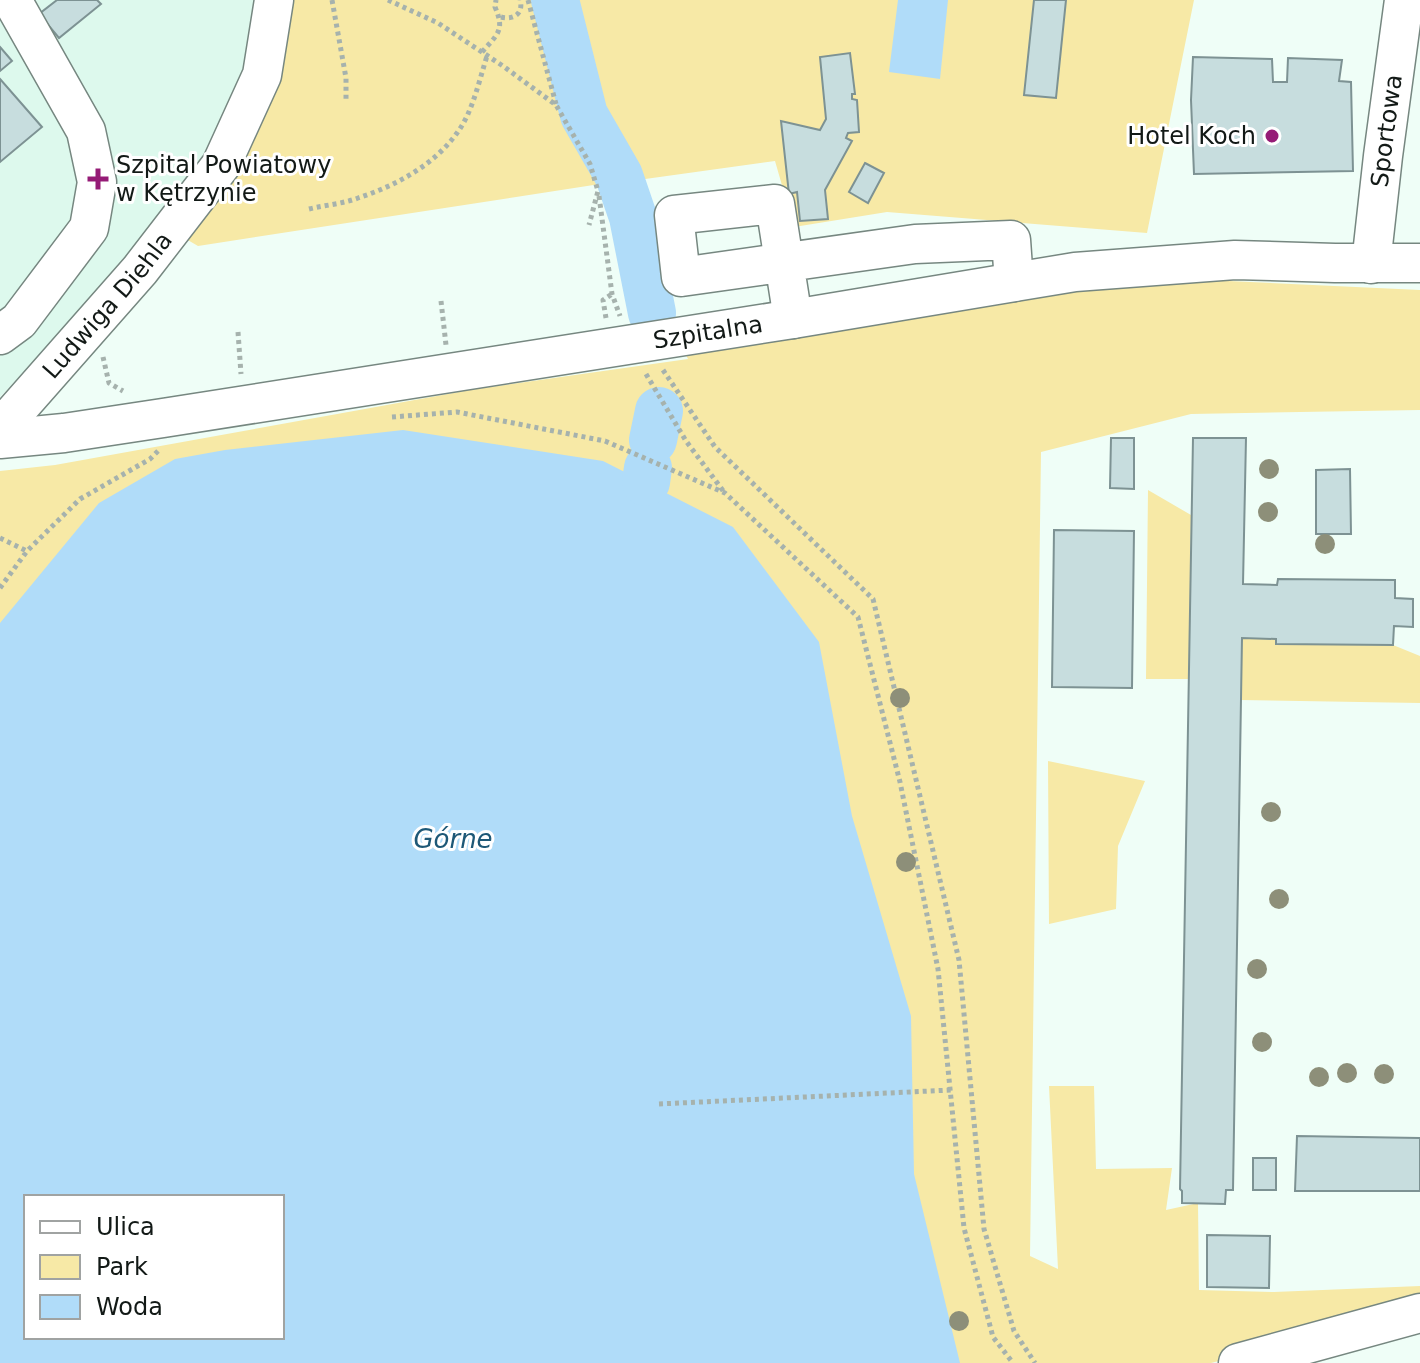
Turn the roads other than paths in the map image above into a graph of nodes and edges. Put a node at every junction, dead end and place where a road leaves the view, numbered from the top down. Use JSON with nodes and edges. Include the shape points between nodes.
{"nodes":[{"id":1,"x":12,"y":0,"type":"edge"},
{"id":2,"x":274,"y":0,"type":"edge"},
{"id":3,"x":1404,"y":0,"type":"edge"},
{"id":4,"x":1420,"y":263,"type":"edge"},
{"id":5,"x":1371,"y":264,"type":"junction"},
{"id":6,"x":1014,"y":282,"type":"junction"},
{"id":7,"x":793,"y":319,"type":"junction"},
{"id":8,"x":0,"y":335,"type":"edge"},
{"id":9,"x":0,"y":429,"type":"edge"},
{"id":10,"x":0,"y":439,"type":"edge"},
{"id":11,"x":1420,"y":1313,"type":"edge"},
{"id":12,"x":1238,"y":1363,"type":"edge"}],
"edges":[{"from":1,"to":8,"type":"street","via":[[86,131],[97,182],[89,228],[19,321]]},
{"from":2,"to":9,"type":"street","name":"Ludwiga Diehla","via":[[262,75],[221,165],[140,270]]},
{"from":3,"to":5,"type":"street","name":"Sportowa"},
{"from":4,"to":5,"type":"street","name":"Szpitalna"},
{"from":5,"to":6,"type":"street","name":"Szpitalna","via":[[1235,260]]},
{"from":6,"to":7,"type":"street","name":"Szpitalna"},
{"from":6,"to":7,"type":"street","via":[[1011,240],[915,244],[785,262]]},
{"from":7,"to":10,"type":"street","name":"Szpitalna"},
{"from":11,"to":12,"type":"street"}]}
